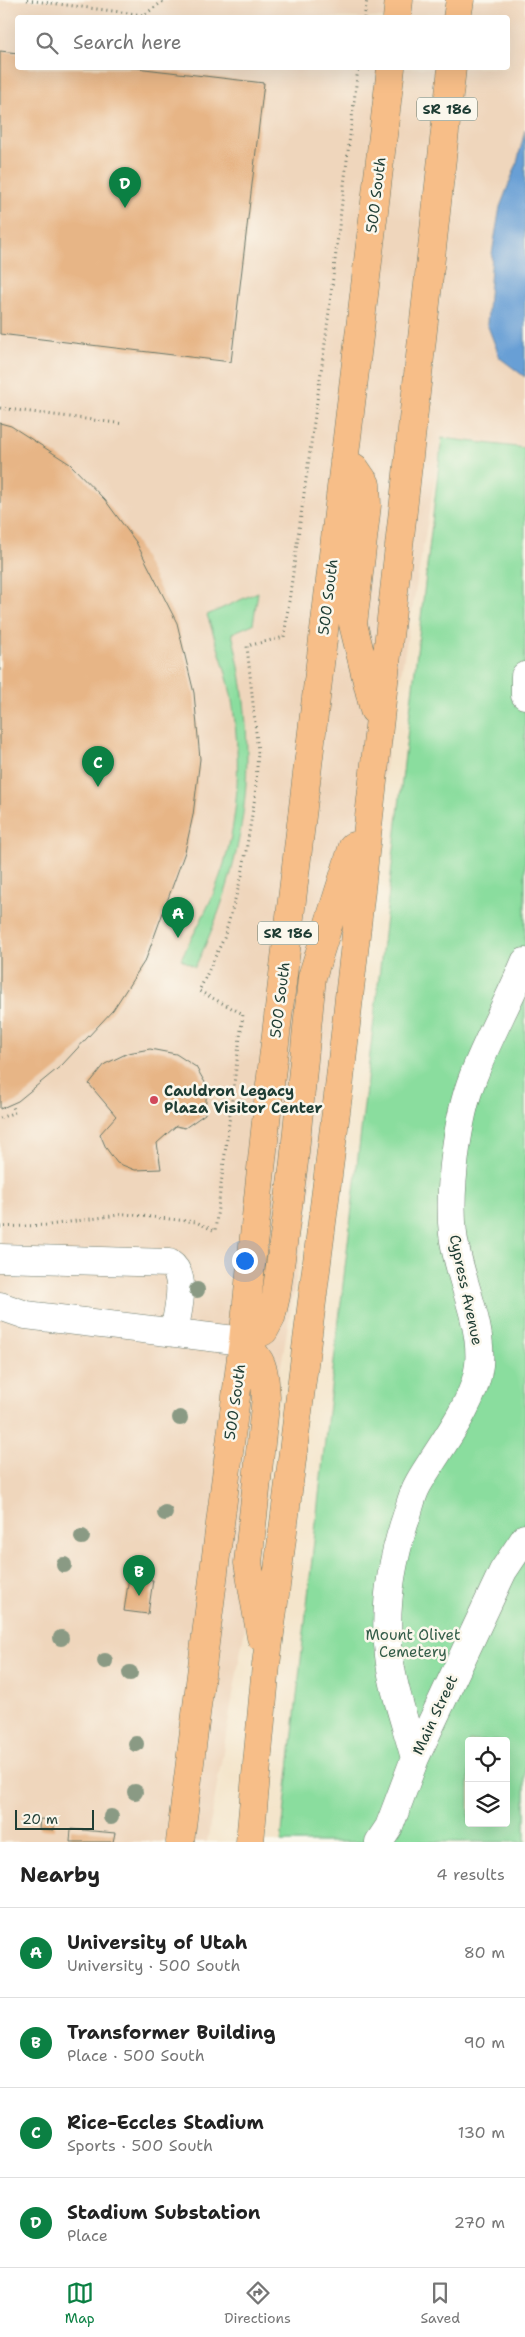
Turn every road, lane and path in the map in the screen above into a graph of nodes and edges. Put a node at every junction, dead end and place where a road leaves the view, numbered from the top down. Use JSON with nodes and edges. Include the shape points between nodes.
{"nodes":[{"id":1,"x":27,"y":0,"type":"edge"},
{"id":2,"x":165,"y":0,"type":"edge"},
{"id":3,"x":366,"y":0,"type":"edge"},
{"id":4,"x":399,"y":0,"type":"edge"},
{"id":5,"x":460,"y":0,"type":"edge"},
{"id":6,"x":364,"y":15,"type":"edge"},
{"id":7,"x":397,"y":15,"type":"edge"},
{"id":8,"x":458,"y":15,"type":"edge"},
{"id":9,"x":358,"y":70,"type":"edge"},
{"id":10,"x":391,"y":70,"type":"edge"},
{"id":11,"x":452,"y":70,"type":"edge"},
{"id":12,"x":0,"y":408,"type":"edge"},
{"id":13,"x":124,"y":424,"type":"dead end"},
{"id":14,"x":344,"y":461,"type":"junction"},
{"id":15,"x":525,"y":676,"type":"edge"},
{"id":16,"x":525,"y":695,"type":"edge"},
{"id":17,"x":378,"y":728,"type":"junction"},
{"id":18,"x":372,"y":785,"type":"junction"},
{"id":19,"x":525,"y":962,"type":"edge"},
{"id":20,"x":12,"y":1104,"type":"dead end"},
{"id":21,"x":0,"y":1118,"type":"edge"},
{"id":22,"x":0,"y":1227,"type":"edge"},
{"id":23,"x":0,"y":1258,"type":"edge"},
{"id":24,"x":0,"y":1306,"type":"edge"},
{"id":25,"x":174,"y":1333,"type":"junction"},
{"id":26,"x":243,"y":1341,"type":"junction"},
{"id":27,"x":525,"y":1538,"type":"edge"},
{"id":28,"x":266,"y":1665,"type":"junction"},
{"id":29,"x":415,"y":1758,"type":"junction"},
{"id":30,"x":180,"y":1842,"type":"edge"},
{"id":31,"x":250,"y":1842,"type":"edge"},
{"id":32,"x":380,"y":1842,"type":"edge"}],
"edges":[{"from":1,"to":2,"type":"path","via":[[144,15]]},
{"from":3,"to":6,"type":"path"},
{"from":4,"to":7,"type":"main road"},
{"from":5,"to":8,"type":"main road"},
{"from":9,"to":22,"type":"path","via":[[326,336],[284,637],[247,646],[258,752],[255,797],[242,875],[227,929],[199,991],[243,1014],[215,1231],[196,1222],[125,1214]]},
{"from":10,"to":14,"type":"main road","name":"500 South","number":"SR 186"},
{"from":11,"to":17,"type":"main road","number":"SR 186"},
{"from":12,"to":13,"type":"path"},
{"from":14,"to":17,"type":"main road","via":[[355,468],[366,484],[367,505],[353,624]]},
{"from":14,"to":26,"type":"main road","name":"500 South","number":"SR 186"},
{"from":15,"to":16,"type":"lane"},
{"from":17,"to":18,"type":"main road","number":"SR 186"},
{"from":18,"to":26,"type":"main road","via":[[312,977],[294,1162],[276,1296],[264,1331]]},
{"from":18,"to":28,"type":"main road","number":"SR 186","via":[[339,1088]]},
{"from":19,"to":29,"type":"lane","name":"Cypress Avenue","via":[[473,1078],[459,1126],[452,1198],[453,1234],[461,1278],[478,1333],[479,1366],[470,1396],[416,1486],[388,1598],[388,1645],[397,1695]]},
{"from":20,"to":21,"type":"path","via":[[15,1112]]},
{"from":23,"to":25,"type":"lane","via":[[169,1263],[177,1268],[181,1277]]},
{"from":24,"to":25,"type":"lane","via":[[26,1315]]},
{"from":25,"to":26,"type":"lane"},
{"from":26,"to":28,"type":"main road","via":[[260,1357],[265,1381],[248,1563]]},
{"from":26,"to":30,"type":"main road","name":"500 South","number":"SR 186"},
{"from":27,"to":29,"type":"lane","name":"Main Street","via":[[503,1571]]},
{"from":28,"to":31,"type":"main road","number":"SR 186"},
{"from":29,"to":32,"type":"lane","name":"Main Street"}]}
